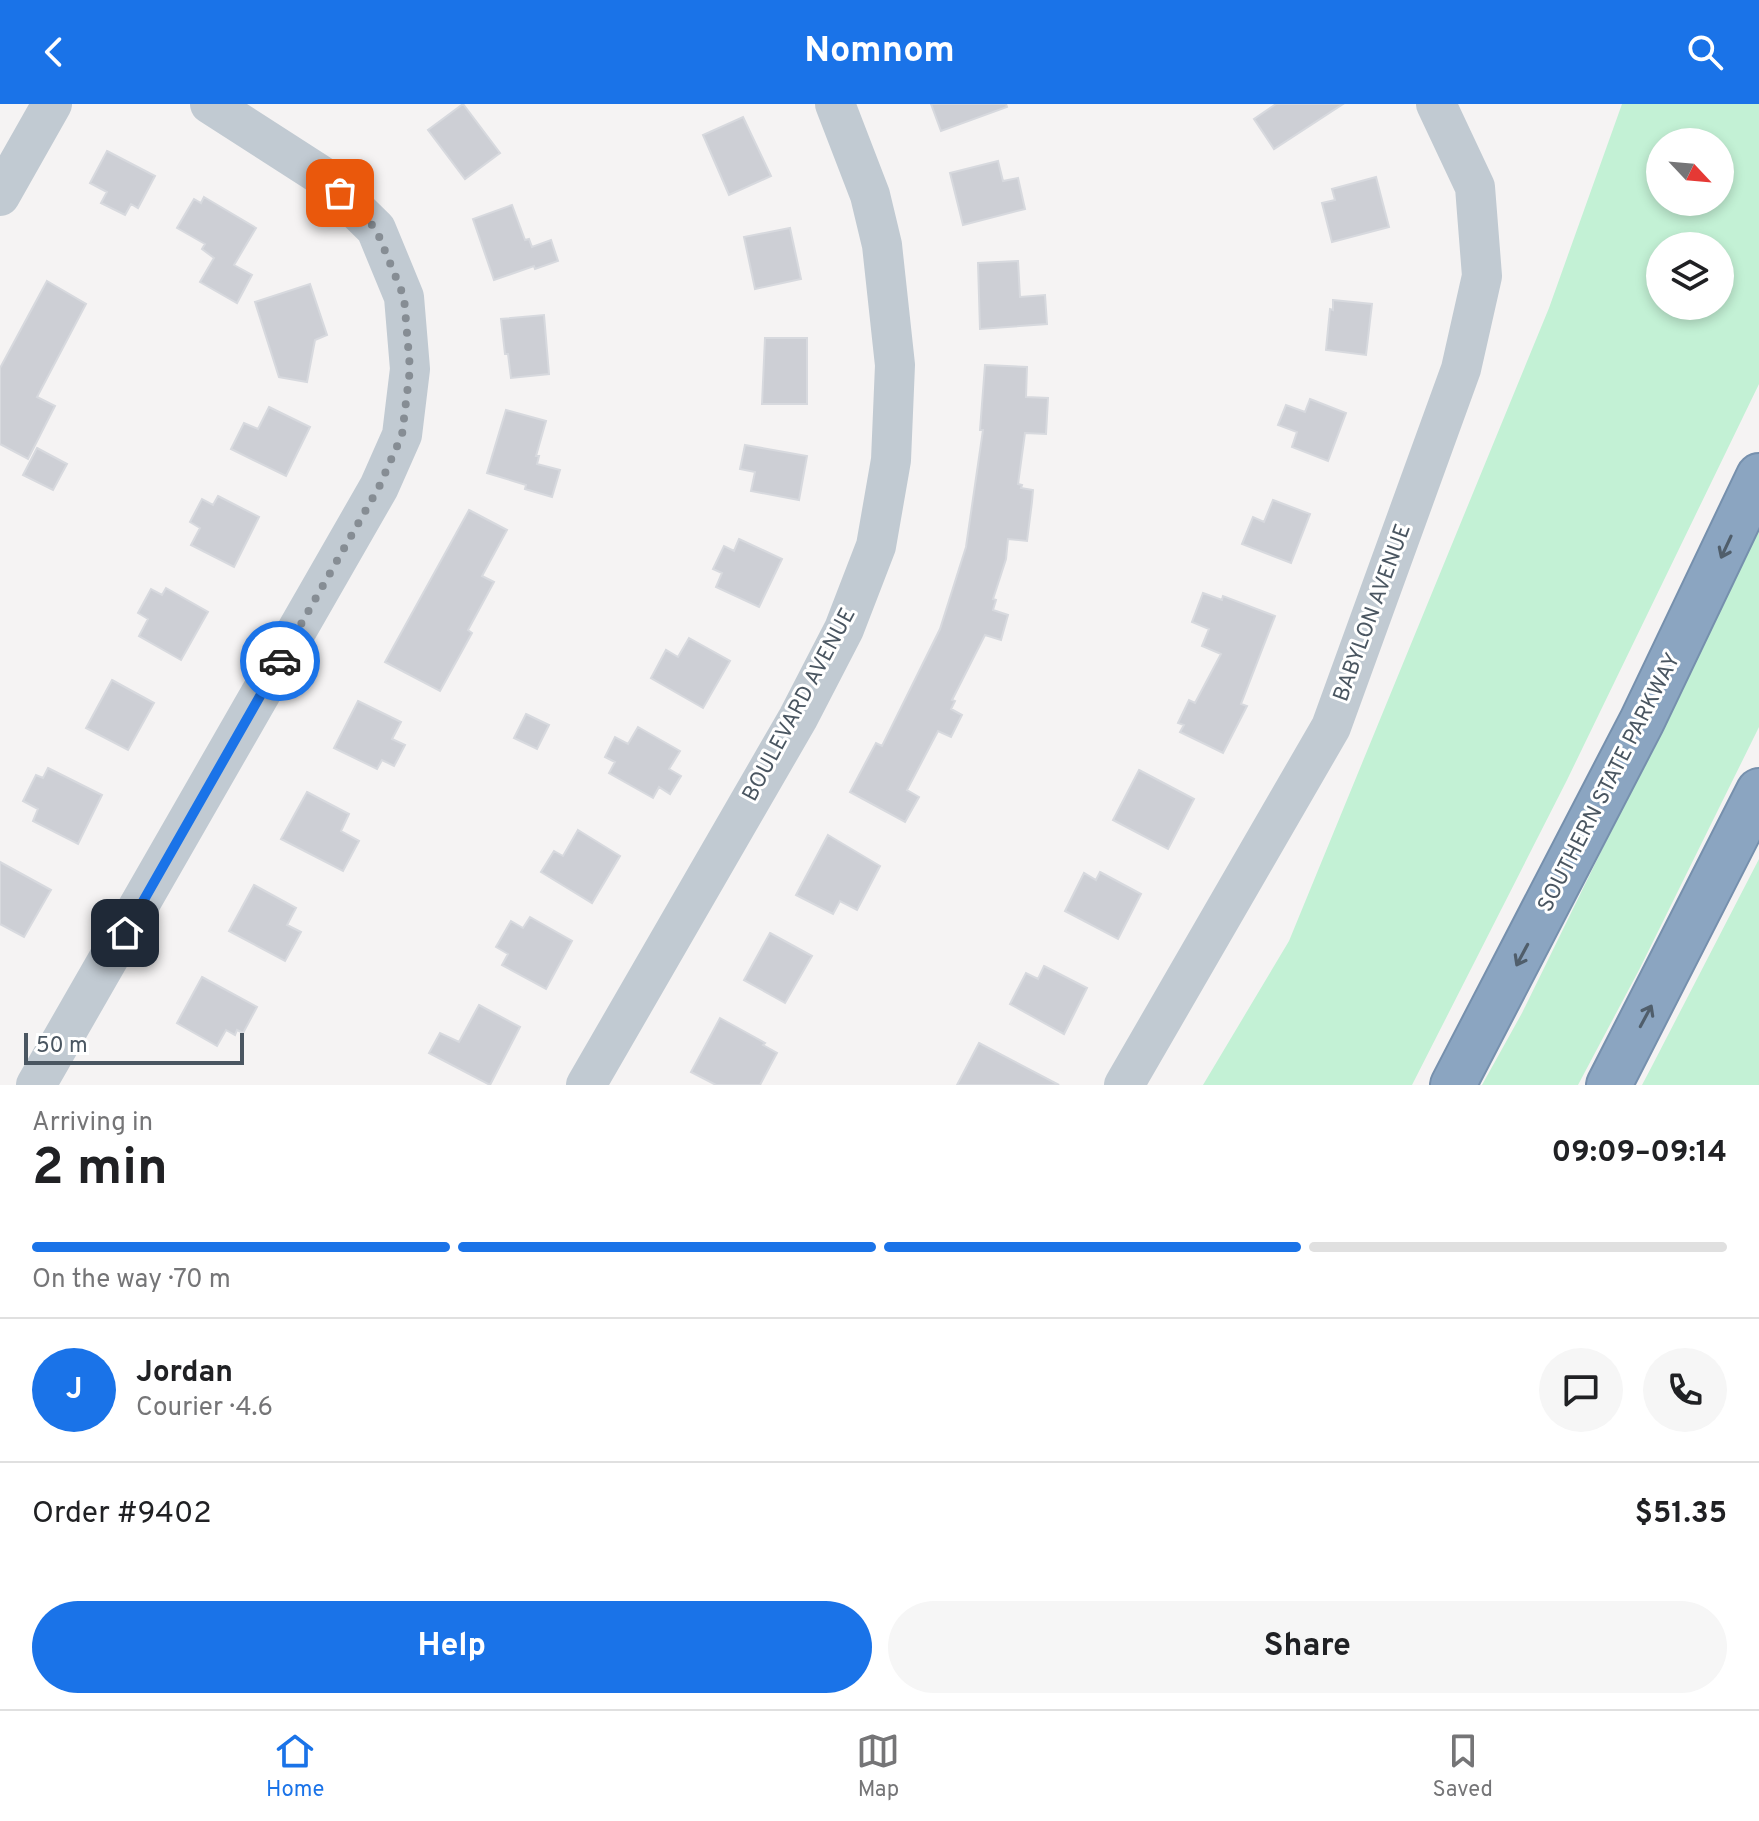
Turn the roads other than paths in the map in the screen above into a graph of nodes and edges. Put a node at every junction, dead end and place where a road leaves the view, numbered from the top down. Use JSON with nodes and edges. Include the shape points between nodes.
{"nodes":[{"id":1,"x":52,"y":104,"type":"edge"},
{"id":2,"x":210,"y":104,"type":"edge"},
{"id":3,"x":835,"y":104,"type":"edge"},
{"id":4,"x":1436,"y":104,"type":"edge"},
{"id":5,"x":0,"y":196,"type":"edge"},
{"id":6,"x":1759,"y":476,"type":"edge"},
{"id":7,"x":1759,"y":791,"type":"edge"},
{"id":8,"x":36,"y":1085,"type":"edge"},
{"id":9,"x":586,"y":1085,"type":"edge"},
{"id":10,"x":1124,"y":1085,"type":"edge"},
{"id":11,"x":1453,"y":1085,"type":"edge"},
{"id":12,"x":1609,"y":1085,"type":"edge"}],
"edges":[{"from":1,"to":5,"type":"street"},
{"from":2,"to":8,"type":"street","via":[[322,176],[376,229],[404,297],[410,369],[402,435],[379,487]]},
{"from":3,"to":9,"type":"street","name":"BOULEVARD AVENUE","via":[[870,195],[882,245],[895,365],[891,460],[876,546],[844,629],[798,718]]},
{"from":4,"to":10,"type":"street","name":"BABYLON AVENUE","via":[[1475,187],[1482,276],[1461,369],[1331,727]]},
{"from":6,"to":11,"type":"highway","name":"SOUTHERN STATE PARKWAY","one_way":true,"via":[[1642,721]]},
{"from":12,"to":7,"type":"highway","one_way":true}]}
